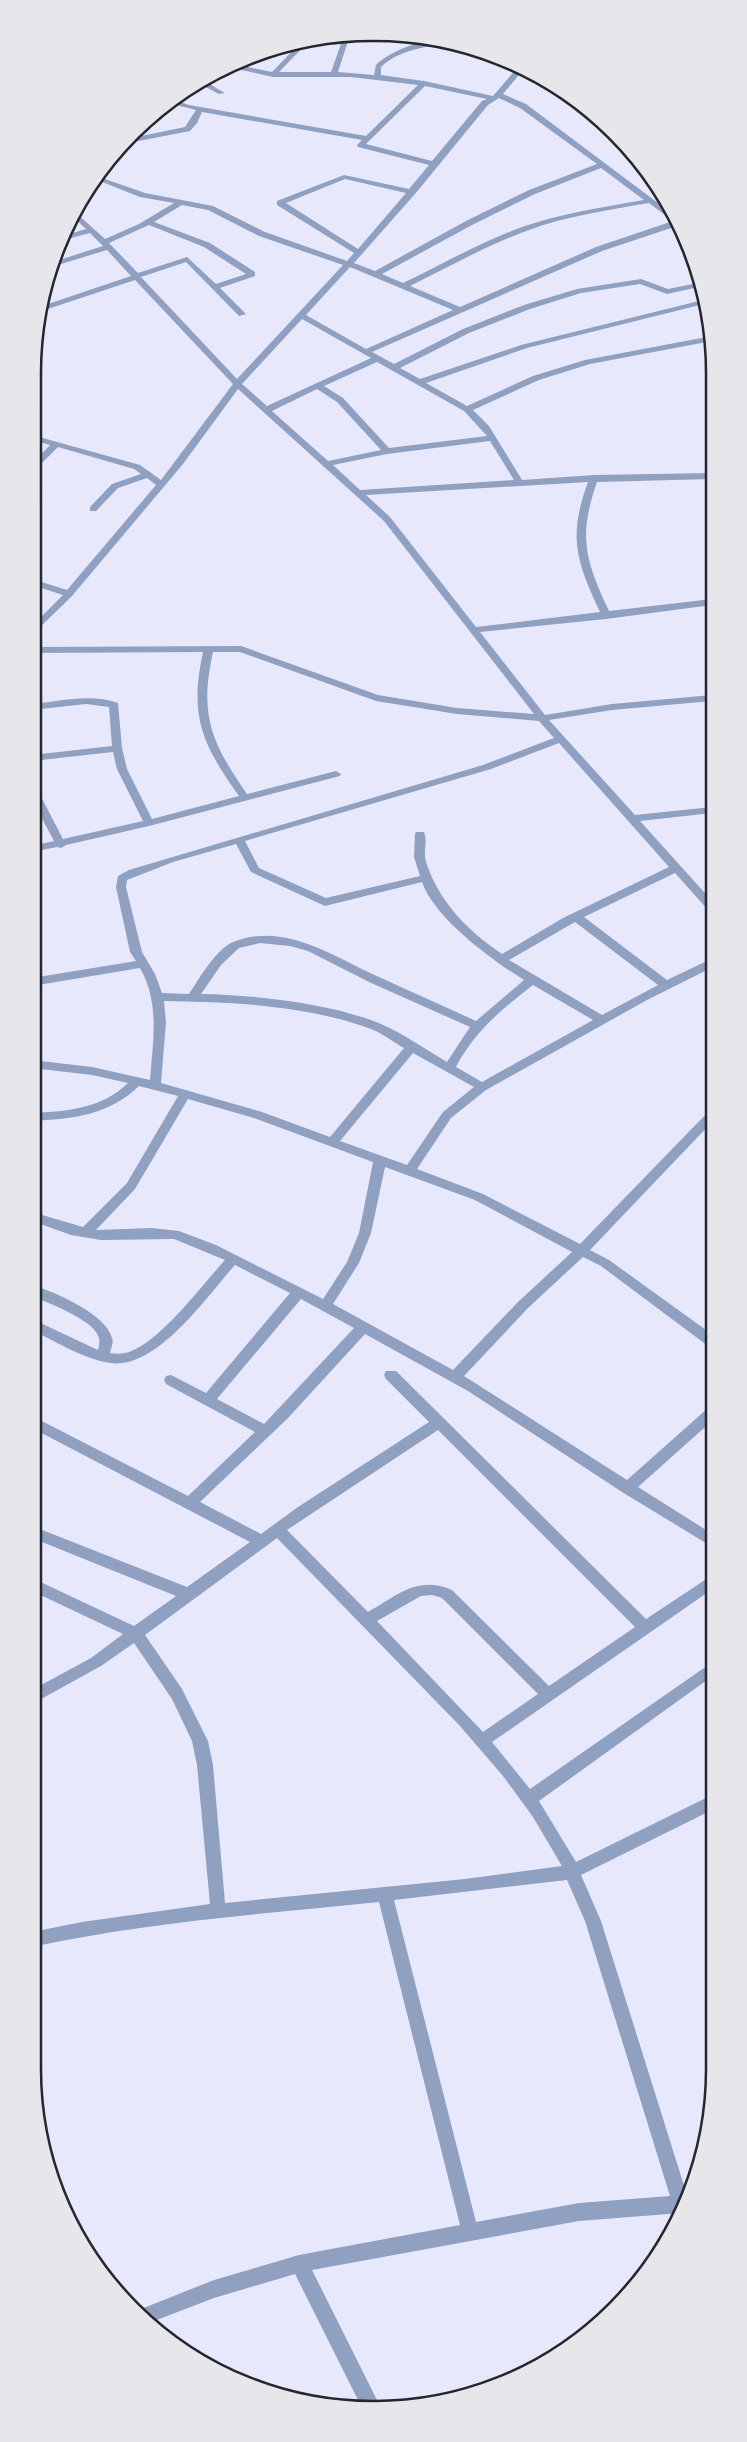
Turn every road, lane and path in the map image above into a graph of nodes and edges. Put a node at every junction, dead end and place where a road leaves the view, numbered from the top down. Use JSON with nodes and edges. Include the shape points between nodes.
{"nodes":[{"id":1,"x":344,"y":43,"type":"edge"},
{"id":2,"x":425,"y":45,"type":"edge"},
{"id":3,"x":297,"y":51,"type":"edge"},
{"id":4,"x":242,"y":69,"type":"edge"},
{"id":5,"x":334,"y":74,"type":"junction"},
{"id":6,"x":516,"y":74,"type":"edge"},
{"id":7,"x":274,"y":75,"type":"junction"},
{"id":8,"x":377,"y":77,"type":"junction"},
{"id":9,"x":424,"y":83,"type":"junction"},
{"id":10,"x":208,"y":86,"type":"edge"},
{"id":11,"x":221,"y":93,"type":"dead end"},
{"id":12,"x":496,"y":96,"type":"junction"},
{"id":13,"x":180,"y":104,"type":"edge"},
{"id":14,"x":200,"y":109,"type":"junction"},
{"id":15,"x":366,"y":138,"type":"junction"},
{"id":16,"x":139,"y":139,"type":"edge"},
{"id":17,"x":435,"y":164,"type":"junction"},
{"id":18,"x":602,"y":166,"type":"junction"},
{"id":19,"x":103,"y":180,"type":"edge"},
{"id":20,"x":412,"y":192,"type":"junction"},
{"id":21,"x":181,"y":202,"type":"junction"},
{"id":22,"x":650,"y":202,"type":"junction"},
{"id":23,"x":663,"y":212,"type":"edge"},
{"id":24,"x":79,"y":221,"type":"edge"},
{"id":25,"x":148,"y":222,"type":"junction"},
{"id":26,"x":670,"y":226,"type":"edge"},
{"id":27,"x":90,"y":230,"type":"junction"},
{"id":28,"x":72,"y":236,"type":"edge"},
{"id":29,"x":106,"y":245,"type":"junction"},
{"id":30,"x":359,"y":252,"type":"junction"},
{"id":31,"x":61,"y":262,"type":"edge"},
{"id":32,"x":349,"y":264,"type":"junction"},
{"id":33,"x":376,"y":274,"type":"junction"},
{"id":34,"x":134,"y":276,"type":"junction"},
{"id":35,"x":403,"y":286,"type":"junction"},
{"id":36,"x":693,"y":286,"type":"edge"},
{"id":37,"x":216,"y":287,"type":"junction"},
{"id":38,"x":698,"y":303,"type":"edge"},
{"id":39,"x":49,"y":307,"type":"edge"},
{"id":40,"x":459,"y":310,"type":"junction"},
{"id":41,"x":242,"y":314,"type":"dead end"},
{"id":42,"x":302,"y":316,"type":"junction"},
{"id":43,"x":704,"y":340,"type":"edge"},
{"id":44,"x":365,"y":352,"type":"junction"},
{"id":45,"x":376,"y":359,"type":"junction"},
{"id":46,"x":393,"y":368,"type":"junction"},
{"id":47,"x":420,"y":382,"type":"junction"},
{"id":48,"x":237,"y":384,"type":"junction"},
{"id":49,"x":318,"y":386,"type":"junction"},
{"id":50,"x":467,"y":409,"type":"junction"},
{"id":51,"x":266,"y":410,"type":"junction"},
{"id":52,"x":492,"y":438,"type":"junction"},
{"id":53,"x":41,"y":440,"type":"edge"},
{"id":54,"x":56,"y":444,"type":"junction"},
{"id":55,"x":388,"y":451,"type":"junction"},
{"id":56,"x":41,"y":460,"type":"edge"},
{"id":57,"x":326,"y":464,"type":"junction"},
{"id":58,"x":149,"y":474,"type":"junction"},
{"id":59,"x":706,"y":476,"type":"edge"},
{"id":60,"x":594,"y":478,"type":"junction"},
{"id":61,"x":519,"y":482,"type":"junction"},
{"id":62,"x":161,"y":484,"type":"junction"},
{"id":63,"x":358,"y":494,"type":"junction"},
{"id":64,"x":93,"y":509,"type":"dead end"},
{"id":65,"x":41,"y":585,"type":"edge"},
{"id":66,"x":69,"y":594,"type":"junction"},
{"id":67,"x":706,"y":603,"type":"edge"},
{"id":68,"x":606,"y":616,"type":"junction"},
{"id":69,"x":41,"y":623,"type":"edge"},
{"id":70,"x":473,"y":630,"type":"junction"},
{"id":71,"x":209,"y":649,"type":"junction"},
{"id":72,"x":41,"y":650,"type":"edge"},
{"id":73,"x":706,"y":699,"type":"edge"},
{"id":74,"x":41,"y":706,"type":"edge"},
{"id":75,"x":542,"y":718,"type":"junction"},
{"id":76,"x":561,"y":739,"type":"junction"},
{"id":77,"x":117,"y":748,"type":"junction"},
{"id":78,"x":41,"y":757,"type":"edge"},
{"id":79,"x":336,"y":774,"type":"dead end"},
{"id":80,"x":245,"y":798,"type":"junction"},
{"id":81,"x":41,"y":806,"type":"edge"},
{"id":82,"x":706,"y":811,"type":"edge"},
{"id":83,"x":632,"y":819,"type":"junction"},
{"id":84,"x":149,"y":823,"type":"junction"},
{"id":85,"x":420,"y":834,"type":"dead end"},
{"id":86,"x":239,"y":840,"type":"junction"},
{"id":87,"x":61,"y":844,"type":"junction"},
{"id":88,"x":41,"y":847,"type":"edge"},
{"id":89,"x":676,"y":868,"type":"junction"},
{"id":90,"x":426,"y":878,"type":"junction"},
{"id":91,"x":706,"y":901,"type":"edge"},
{"id":92,"x":576,"y":917,"type":"junction"},
{"id":93,"x":502,"y":959,"type":"junction"},
{"id":94,"x":142,"y":964,"type":"junction"},
{"id":95,"x":706,"y":965,"type":"edge"},
{"id":96,"x":532,"y":980,"type":"junction"},
{"id":97,"x":41,"y":981,"type":"edge"},
{"id":98,"x":666,"y":985,"type":"junction"},
{"id":99,"x":158,"y":997,"type":"junction"},
{"id":100,"x":192,"y":998,"type":"junction"},
{"id":101,"x":603,"y":1020,"type":"junction"},
{"id":102,"x":477,"y":1026,"type":"junction"},
{"id":103,"x":412,"y":1046,"type":"junction"},
{"id":104,"x":41,"y":1065,"type":"edge"},
{"id":105,"x":449,"y":1069,"type":"junction"},
{"id":106,"x":137,"y":1081,"type":"junction"},
{"id":107,"x":155,"y":1085,"type":"junction"},
{"id":108,"x":482,"y":1087,"type":"junction"},
{"id":109,"x":186,"y":1094,"type":"junction"},
{"id":110,"x":41,"y":1116,"type":"edge"},
{"id":111,"x":706,"y":1121,"type":"edge"},
{"id":112,"x":332,"y":1141,"type":"junction"},
{"id":113,"x":380,"y":1159,"type":"junction"},
{"id":114,"x":410,"y":1170,"type":"junction"},
{"id":115,"x":41,"y":1219,"type":"edge"},
{"id":116,"x":86,"y":1232,"type":"junction"},
{"id":117,"x":581,"y":1251,"type":"junction"},
{"id":118,"x":233,"y":1259,"type":"junction"},
{"id":119,"x":299,"y":1292,"type":"junction"},
{"id":120,"x":41,"y":1294,"type":"edge"},
{"id":121,"x":325,"y":1306,"type":"junction"},
{"id":122,"x":363,"y":1327,"type":"junction"},
{"id":123,"x":41,"y":1328,"type":"edge"},
{"id":124,"x":706,"y":1337,"type":"edge"},
{"id":125,"x":102,"y":1356,"type":"junction"},
{"id":126,"x":391,"y":1375,"type":"dead end"},
{"id":127,"x":455,"y":1377,"type":"junction"},
{"id":128,"x":171,"y":1380,"type":"dead end"},
{"id":129,"x":208,"y":1400,"type":"junction"},
{"id":130,"x":706,"y":1418,"type":"edge"},
{"id":131,"x":439,"y":1422,"type":"junction"},
{"id":132,"x":41,"y":1426,"type":"edge"},
{"id":133,"x":265,"y":1431,"type":"junction"},
{"id":134,"x":627,"y":1488,"type":"junction"},
{"id":135,"x":190,"y":1503,"type":"junction"},
{"id":136,"x":278,"y":1530,"type":"junction"},
{"id":137,"x":41,"y":1536,"type":"edge"},
{"id":138,"x":706,"y":1537,"type":"edge"},
{"id":139,"x":262,"y":1541,"type":"junction"},
{"id":140,"x":706,"y":1586,"type":"edge"},
{"id":141,"x":41,"y":1588,"type":"edge"},
{"id":142,"x":188,"y":1594,"type":"junction"},
{"id":143,"x":366,"y":1620,"type":"junction"},
{"id":144,"x":646,"y":1629,"type":"junction"},
{"id":145,"x":136,"y":1634,"type":"junction"},
{"id":146,"x":706,"y":1673,"type":"edge"},
{"id":147,"x":41,"y":1693,"type":"edge"},
{"id":148,"x":548,"y":1695,"type":"junction"},
{"id":149,"x":482,"y":1741,"type":"junction"},
{"id":150,"x":528,"y":1799,"type":"junction"},
{"id":151,"x":706,"y":1805,"type":"edge"},
{"id":152,"x":572,"y":1872,"type":"junction"},
{"id":153,"x":385,"y":1894,"type":"junction"},
{"id":154,"x":218,"y":1910,"type":"junction"},
{"id":155,"x":41,"y":1938,"type":"edge"},
{"id":156,"x":681,"y":2194,"type":"edge"},
{"id":157,"x":676,"y":2204,"type":"edge"},
{"id":158,"x":470,"y":2232,"type":"junction"},
{"id":159,"x":299,"y":2264,"type":"junction"},
{"id":160,"x":150,"y":2314,"type":"edge"},
{"id":161,"x":368,"y":2401,"type":"edge"}],
"edges":[{"from":1,"to":5,"type":"street"},
{"from":2,"to":8,"type":"street","via":[[387,58],[378,66]]},
{"from":3,"to":7,"type":"street"},
{"from":4,"to":7,"type":"street"},
{"from":5,"to":7,"type":"street"},
{"from":5,"to":8,"type":"street"},
{"from":6,"to":12,"type":"street"},
{"from":8,"to":9,"type":"street"},
{"from":9,"to":12,"type":"street"},
{"from":9,"to":15,"type":"street"},
{"from":10,"to":11,"type":"street"},
{"from":12,"to":17,"type":"street","via":[[485,103]]},
{"from":12,"to":18,"type":"street","via":[[523,106]]},
{"from":13,"to":14,"type":"street"},
{"from":14,"to":15,"type":"street"},
{"from":14,"to":16,"type":"street","via":[[187,129]]},
{"from":15,"to":17,"type":"street","via":[[361,145]]},
{"from":17,"to":20,"type":"street"},
{"from":18,"to":22,"type":"street"},
{"from":18,"to":33,"type":"street","via":[[532,192]]},
{"from":19,"to":21,"type":"street","via":[[143,196]]},
{"from":20,"to":30,"type":"street"},
{"from":20,"to":30,"type":"street","via":[[344,177],[280,203]]},
{"from":21,"to":25,"type":"street"},
{"from":21,"to":32,"type":"street","via":[[210,208],[262,234]]},
{"from":22,"to":23,"type":"street"},
{"from":22,"to":35,"type":"street","via":[[544,222]]},
{"from":24,"to":27,"type":"street"},
{"from":25,"to":29,"type":"street"},
{"from":25,"to":37,"type":"street","via":[[207,245],[252,274]]},
{"from":26,"to":40,"type":"street","via":[[599,249]]},
{"from":27,"to":28,"type":"street"},
{"from":27,"to":29,"type":"street"},
{"from":29,"to":31,"type":"street"},
{"from":29,"to":34,"type":"street"},
{"from":30,"to":32,"type":"street"},
{"from":32,"to":33,"type":"street"},
{"from":32,"to":42,"type":"street"},
{"from":33,"to":35,"type":"street"},
{"from":34,"to":37,"type":"street","via":[[187,259]]},
{"from":34,"to":39,"type":"street"},
{"from":34,"to":48,"type":"street"},
{"from":35,"to":40,"type":"street"},
{"from":36,"to":46,"type":"street","via":[[667,292],[641,281],[580,291],[466,331]]},
{"from":37,"to":41,"type":"street"},
{"from":38,"to":47,"type":"street","via":[[493,354]]},
{"from":40,"to":44,"type":"street"},
{"from":42,"to":44,"type":"street"},
{"from":42,"to":48,"type":"street"},
{"from":43,"to":50,"type":"street","via":[[588,362],[536,378]]},
{"from":44,"to":45,"type":"street"},
{"from":45,"to":46,"type":"street"},
{"from":45,"to":49,"type":"street"},
{"from":46,"to":47,"type":"street"},
{"from":47,"to":50,"type":"street"},
{"from":48,"to":51,"type":"street"},
{"from":48,"to":62,"type":"street"},
{"from":49,"to":51,"type":"street"},
{"from":49,"to":55,"type":"street","via":[[340,400]]},
{"from":50,"to":52,"type":"street"},
{"from":51,"to":57,"type":"street"},
{"from":52,"to":55,"type":"street"},
{"from":52,"to":61,"type":"street"},
{"from":53,"to":54,"type":"street"},
{"from":54,"to":56,"type":"street"},
{"from":54,"to":58,"type":"street","via":[[127,463]]},
{"from":55,"to":57,"type":"street"},
{"from":57,"to":63,"type":"street"},
{"from":58,"to":62,"type":"street"},
{"from":58,"to":64,"type":"street","via":[[115,486]]},
{"from":59,"to":60,"type":"street"},
{"from":60,"to":61,"type":"street"},
{"from":60,"to":68,"type":"street","via":[[582,512],[580,540],[588,578]]},
{"from":61,"to":63,"type":"street"},
{"from":62,"to":66,"type":"street"},
{"from":63,"to":70,"type":"street","via":[[387,519]]},
{"from":65,"to":66,"type":"street"},
{"from":66,"to":69,"type":"street"},
{"from":67,"to":68,"type":"street"},
{"from":68,"to":70,"type":"street"},
{"from":70,"to":75,"type":"street"},
{"from":71,"to":72,"type":"street"},
{"from":71,"to":75,"type":"street","via":[[241,649],[376,698],[457,711]]},
{"from":71,"to":80,"type":"street","via":[[201,689],[202,718],[211,746]]},
{"from":73,"to":75,"type":"street","via":[[612,707]]},
{"from":74,"to":77,"type":"street","via":[[92,702],[113,704]]},
{"from":75,"to":76,"type":"street"},
{"from":76,"to":83,"type":"street"},
{"from":76,"to":86,"type":"street","via":[[487,766]]},
{"from":77,"to":78,"type":"street"},
{"from":77,"to":84,"type":"street","via":[[122,769]]},
{"from":79,"to":80,"type":"street"},
{"from":80,"to":84,"type":"street"},
{"from":81,"to":87,"type":"street"},
{"from":82,"to":83,"type":"street"},
{"from":83,"to":89,"type":"street"},
{"from":84,"to":87,"type":"street"},
{"from":85,"to":90,"type":"street","via":[[420,860]]},
{"from":86,"to":90,"type":"street","via":[[255,870],[325,902]]},
{"from":86,"to":94,"type":"street","via":[[122,878],[120,887]]},
{"from":87,"to":88,"type":"street"},
{"from":89,"to":91,"type":"street"},
{"from":89,"to":92,"type":"street"},
{"from":90,"to":93,"type":"street","via":[[437,901],[474,940]]},
{"from":92,"to":93,"type":"street"},
{"from":92,"to":98,"type":"street"},
{"from":93,"to":96,"type":"street"},
{"from":94,"to":97,"type":"street"},
{"from":94,"to":99,"type":"street"},
{"from":95,"to":98,"type":"street"},
{"from":96,"to":101,"type":"street"},
{"from":96,"to":102,"type":"street"},
{"from":98,"to":101,"type":"street"},
{"from":99,"to":100,"type":"street"},
{"from":99,"to":107,"type":"street","via":[[160,1022]]},
{"from":100,"to":102,"type":"street","via":[[217,962],[236,944],[260,939],[312,948]]},
{"from":100,"to":103,"type":"street","via":[[310,1009],[377,1027]]},
{"from":101,"to":108,"type":"street"},
{"from":102,"to":105,"type":"street","via":[[466,1038]]},
{"from":103,"to":105,"type":"street"},
{"from":103,"to":112,"type":"street"},
{"from":104,"to":106,"type":"street"},
{"from":105,"to":108,"type":"street"},
{"from":106,"to":107,"type":"street"},
{"from":106,"to":110,"type":"street","via":[[124,1095],[104,1106],[76,1115]]},
{"from":107,"to":109,"type":"street"},
{"from":108,"to":114,"type":"street","via":[[447,1115]]},
{"from":109,"to":112,"type":"street"},
{"from":109,"to":116,"type":"street","via":[[131,1186]]},
{"from":111,"to":117,"type":"street"},
{"from":112,"to":113,"type":"street"},
{"from":113,"to":114,"type":"street"},
{"from":113,"to":121,"type":"street","via":[[365,1233],[353,1263]]},
{"from":114,"to":117,"type":"street","via":[[479,1197]]},
{"from":115,"to":116,"type":"street"},
{"from":116,"to":118,"type":"street","via":[[101,1235],[175,1234]]},
{"from":117,"to":124,"type":"street","via":[[605,1263]]},
{"from":117,"to":127,"type":"street","via":[[522,1305]]},
{"from":118,"to":119,"type":"street"},
{"from":118,"to":125,"type":"street","via":[[182,1317],[152,1344],[136,1355],[117,1359]]},
{"from":119,"to":121,"type":"street"},
{"from":119,"to":129,"type":"street"},
{"from":120,"to":125,"type":"street","via":[[100,1326],[106,1337]]},
{"from":121,"to":122,"type":"street"},
{"from":122,"to":127,"type":"street"},
{"from":122,"to":133,"type":"street"},
{"from":123,"to":125,"type":"street"},
{"from":126,"to":131,"type":"street"},
{"from":127,"to":134,"type":"street"},
{"from":128,"to":129,"type":"street"},
{"from":129,"to":133,"type":"street"},
{"from":130,"to":134,"type":"street"},
{"from":131,"to":136,"type":"street"},
{"from":131,"to":144,"type":"street"},
{"from":132,"to":135,"type":"street"},
{"from":133,"to":135,"type":"street"},
{"from":134,"to":138,"type":"street"},
{"from":135,"to":139,"type":"street"},
{"from":136,"to":139,"type":"street"},
{"from":136,"to":143,"type":"street"},
{"from":137,"to":142,"type":"street"},
{"from":139,"to":142,"type":"street"},
{"from":140,"to":144,"type":"street"},
{"from":141,"to":145,"type":"street"},
{"from":142,"to":145,"type":"street"},
{"from":143,"to":148,"type":"street","via":[[418,1591],[427,1588],[438,1590],[447,1594]]},
{"from":143,"to":149,"type":"street"},
{"from":144,"to":148,"type":"street"},
{"from":145,"to":147,"type":"street","via":[[96,1662]]},
{"from":145,"to":154,"type":"street","via":[[177,1694],[200,1741]]},
{"from":146,"to":150,"type":"street"},
{"from":148,"to":149,"type":"street"},
{"from":149,"to":150,"type":"street"},
{"from":150,"to":152,"type":"street"},
{"from":151,"to":152,"type":"street"},
{"from":152,"to":153,"type":"street"},
{"from":152,"to":156,"type":"street","via":[[593,1921]]},
{"from":153,"to":154,"type":"street"},
{"from":153,"to":158,"type":"street"},
{"from":154,"to":155,"type":"street"},
{"from":157,"to":158,"type":"street","via":[[579,2212]]},
{"from":158,"to":159,"type":"street"},
{"from":159,"to":160,"type":"street","via":[[214,2289]]},
{"from":159,"to":161,"type":"street"}]}
